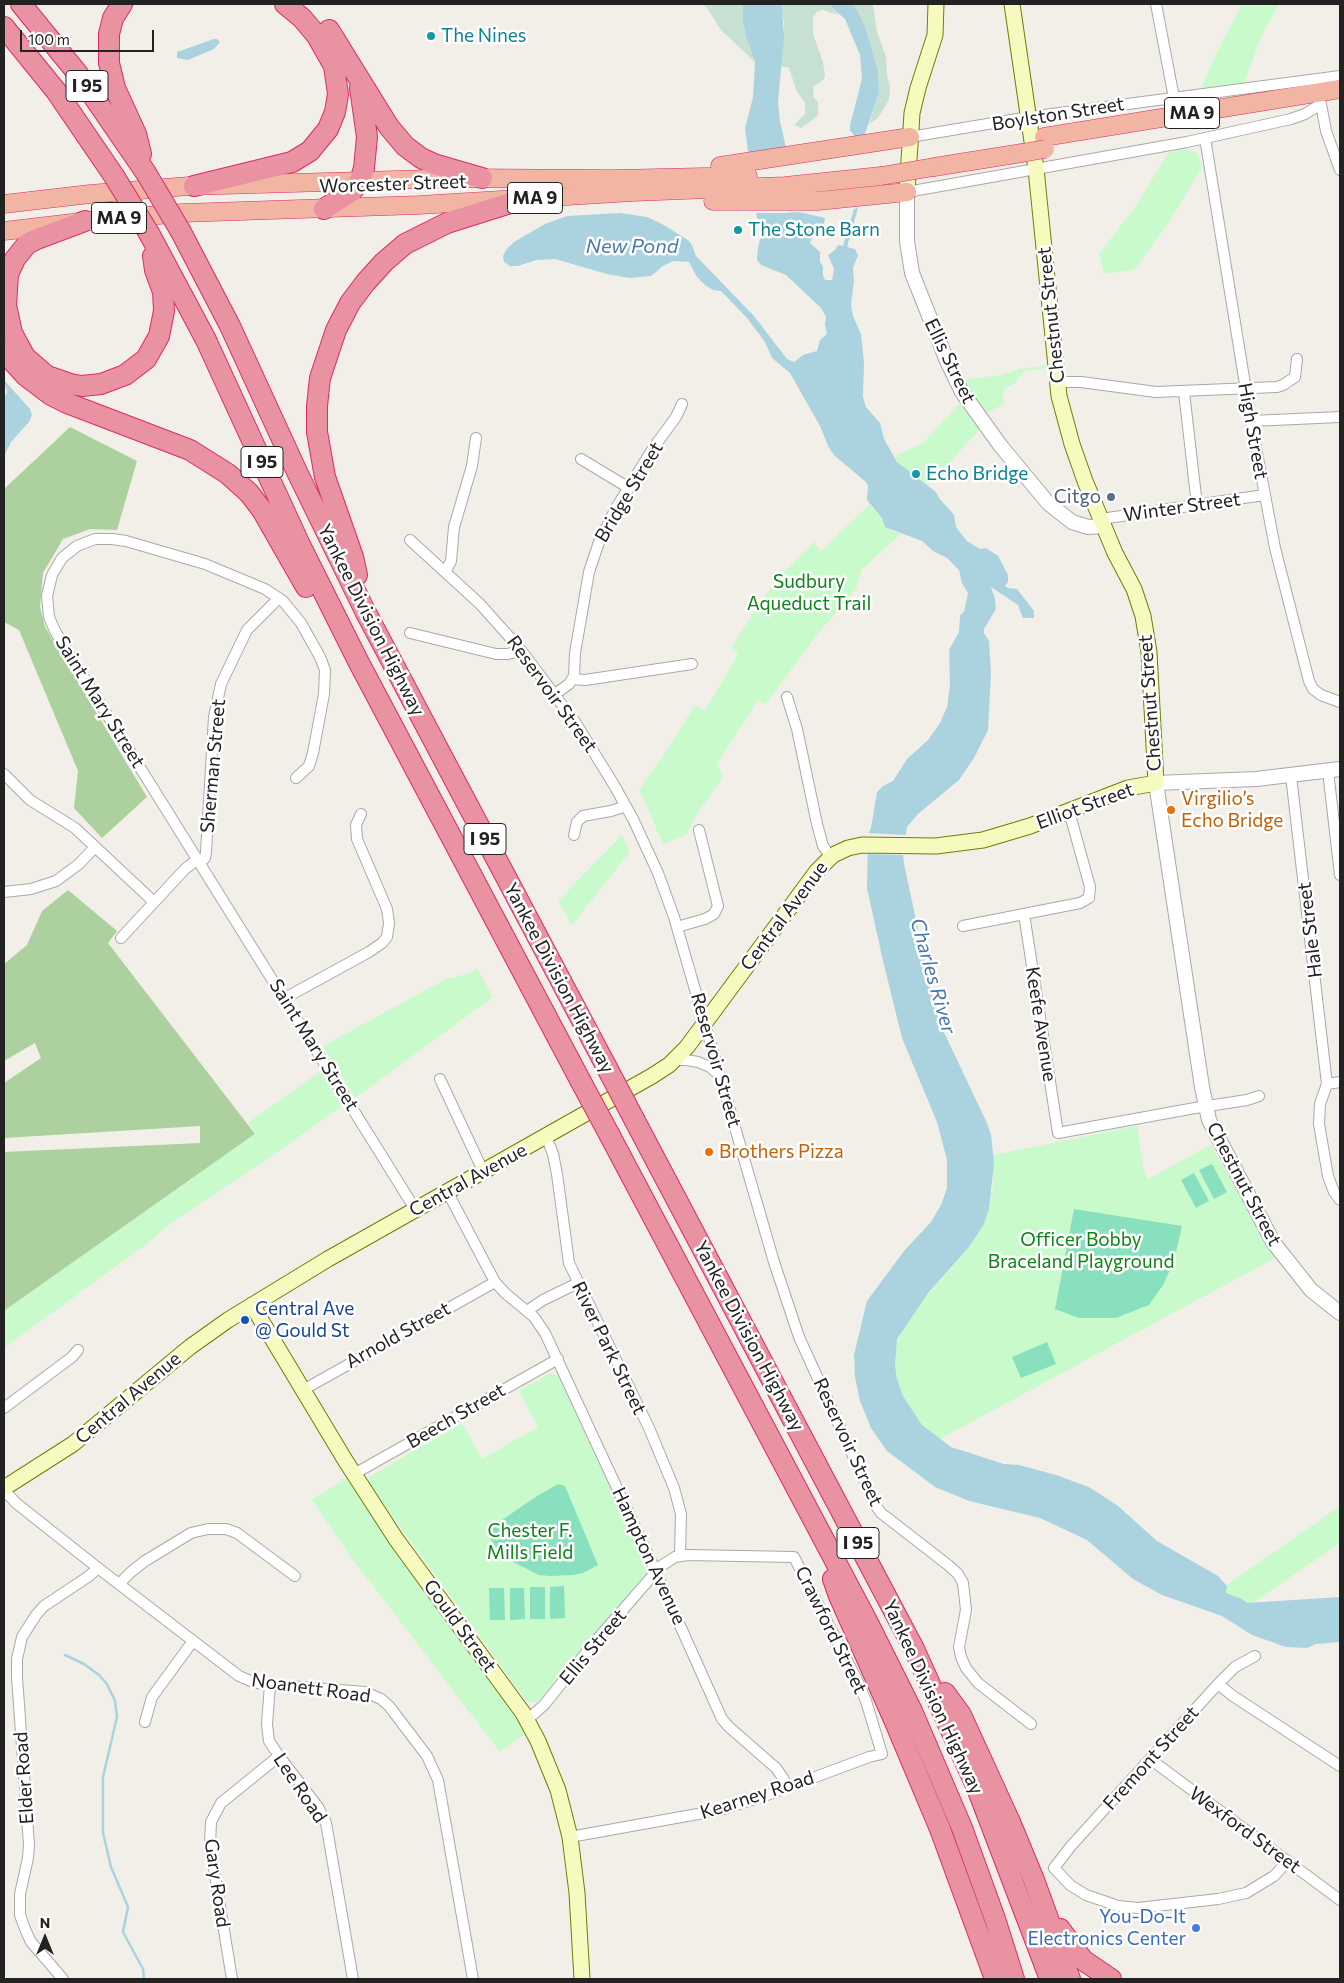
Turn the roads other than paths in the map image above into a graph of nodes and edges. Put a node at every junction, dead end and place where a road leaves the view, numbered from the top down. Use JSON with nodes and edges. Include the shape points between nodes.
{"nodes":[{"id":1,"x":21,"y":4,"type":"edge"},
{"id":2,"x":122,"y":4,"type":"edge"},
{"id":3,"x":285,"y":4,"type":"edge"},
{"id":4,"x":305,"y":4,"type":"edge"},
{"id":5,"x":936,"y":4,"type":"edge"},
{"id":6,"x":1012,"y":4,"type":"edge"},
{"id":7,"x":1156,"y":4,"type":"edge"},
{"id":8,"x":4,"y":27,"type":"edge"},
{"id":9,"x":357,"y":76,"type":"junction"},
{"id":10,"x":1340,"y":76,"type":"edge"},
{"id":11,"x":1340,"y":89,"type":"edge"},
{"id":12,"x":1174,"y":98,"type":"junction"},
{"id":13,"x":1340,"y":101,"type":"edge"},
{"id":14,"x":1321,"y":104,"type":"junction"},
{"id":15,"x":1029,"y":117,"type":"junction"},
{"id":16,"x":910,"y":137,"type":"junction"},
{"id":17,"x":1205,"y":138,"type":"junction"},
{"id":18,"x":1045,"y":143,"type":"junction"},
{"id":19,"x":1036,"y":169,"type":"junction"},
{"id":20,"x":1340,"y":170,"type":"edge"},
{"id":21,"x":146,"y":173,"type":"junction"},
{"id":22,"x":482,"y":178,"type":"junction"},
{"id":23,"x":784,"y":180,"type":"junction"},
{"id":24,"x":360,"y":181,"type":"junction"},
{"id":25,"x":746,"y":182,"type":"junction"},
{"id":26,"x":194,"y":186,"type":"junction"},
{"id":27,"x":907,"y":192,"type":"junction"},
{"id":28,"x":523,"y":199,"type":"junction"},
{"id":29,"x":4,"y":204,"type":"edge"},
{"id":30,"x":324,"y":209,"type":"junction"},
{"id":31,"x":85,"y":221,"type":"junction"},
{"id":32,"x":4,"y":231,"type":"edge"},
{"id":33,"x":150,"y":235,"type":"junction"},
{"id":34,"x":4,"y":352,"type":"edge"},
{"id":35,"x":1297,"y":359,"type":"dead end"},
{"id":36,"x":1058,"y":382,"type":"junction"},
{"id":37,"x":1245,"y":389,"type":"junction"},
{"id":38,"x":1184,"y":392,"type":"junction"},
{"id":39,"x":682,"y":404,"type":"dead end"},
{"id":40,"x":1340,"y":418,"type":"edge"},
{"id":41,"x":1250,"y":421,"type":"junction"},
{"id":42,"x":476,"y":438,"type":"dead end"},
{"id":43,"x":581,"y":459,"type":"dead end"},
{"id":44,"x":628,"y":488,"type":"junction"},
{"id":45,"x":1264,"y":495,"type":"junction"},
{"id":46,"x":1197,"y":505,"type":"junction"},
{"id":47,"x":1102,"y":522,"type":"junction"},
{"id":48,"x":410,"y":540,"type":"dead end"},
{"id":49,"x":446,"y":571,"type":"junction"},
{"id":50,"x":279,"y":598,"type":"junction"},
{"id":51,"x":365,"y":611,"type":"junction"},
{"id":52,"x":340,"y":626,"type":"junction"},
{"id":53,"x":410,"y":633,"type":"dead end"},
{"id":54,"x":521,"y":650,"type":"junction"},
{"id":55,"x":692,"y":664,"type":"dead end"},
{"id":56,"x":573,"y":679,"type":"junction"},
{"id":57,"x":555,"y":694,"type":"junction"},
{"id":58,"x":787,"y":697,"type":"dead end"},
{"id":59,"x":1340,"y":702,"type":"edge"},
{"id":60,"x":1334,"y":770,"type":"edge"},
{"id":61,"x":4,"y":774,"type":"edge"},
{"id":62,"x":1291,"y":776,"type":"junction"},
{"id":63,"x":296,"y":778,"type":"dead end"},
{"id":64,"x":1156,"y":783,"type":"junction"},
{"id":65,"x":626,"y":806,"type":"junction"},
{"id":66,"x":1069,"y":811,"type":"junction"},
{"id":67,"x":361,"y":814,"type":"dead end"},
{"id":68,"x":699,"y":830,"type":"dead end"},
{"id":69,"x":574,"y":835,"type":"dead end"},
{"id":70,"x":891,"y":845,"type":"joint"},
{"id":71,"x":95,"y":847,"type":"junction"},
{"id":72,"x":830,"y":856,"type":"junction"},
{"id":73,"x":199,"y":861,"type":"junction"},
{"id":74,"x":1340,"y":875,"type":"edge"},
{"id":75,"x":4,"y":892,"type":"edge"},
{"id":76,"x":154,"y":902,"type":"junction"},
{"id":77,"x":1024,"y":914,"type":"junction"},
{"id":78,"x":963,"y":926,"type":"dead end"},
{"id":79,"x":677,"y":927,"type":"junction"},
{"id":80,"x":120,"y":938,"type":"dead end"},
{"id":81,"x":285,"y":998,"type":"junction"},
{"id":82,"x":704,"y":1023,"type":"junction"},
{"id":83,"x":674,"y":1060,"type":"junction"},
{"id":84,"x":720,"y":1076,"type":"junction"},
{"id":85,"x":440,"y":1079,"type":"dead end"},
{"id":86,"x":1340,"y":1082,"type":"edge"},
{"id":87,"x":1327,"y":1084,"type":"junction"},
{"id":88,"x":1259,"y":1096,"type":"dead end"},
{"id":89,"x":1206,"y":1106,"type":"junction"},
{"id":90,"x":546,"y":1136,"type":"junction"},
{"id":91,"x":483,"y":1171,"type":"junction"},
{"id":92,"x":447,"y":1191,"type":"junction"},
{"id":93,"x":1340,"y":1200,"type":"edge"},
{"id":94,"x":415,"y":1209,"type":"junction"},
{"id":95,"x":495,"y":1282,"type":"junction"},
{"id":96,"x":578,"y":1283,"type":"junction"},
{"id":97,"x":252,"y":1305,"type":"junction"},
{"id":98,"x":527,"y":1312,"type":"junction"},
{"id":99,"x":1340,"y":1313,"type":"edge"},
{"id":100,"x":78,"y":1350,"type":"dead end"},
{"id":101,"x":558,"y":1359,"type":"junction"},
{"id":102,"x":303,"y":1390,"type":"junction"},
{"id":103,"x":4,"y":1408,"type":"edge"},
{"id":104,"x":354,"y":1474,"type":"junction"},
{"id":105,"x":4,"y":1489,"type":"edge"},
{"id":106,"x":816,"y":1525,"type":"junction"},
{"id":107,"x":680,"y":1556,"type":"junction"},
{"id":108,"x":98,"y":1568,"type":"junction"},
{"id":109,"x":656,"y":1572,"type":"junction"},
{"id":110,"x":295,"y":1576,"type":"dead end"},
{"id":111,"x":120,"y":1584,"type":"junction"},
{"id":112,"x":193,"y":1641,"type":"junction"},
{"id":113,"x":914,"y":1649,"type":"junction"},
{"id":114,"x":1255,"y":1656,"type":"dead end"},
{"id":115,"x":1218,"y":1684,"type":"junction"},
{"id":116,"x":270,"y":1685,"type":"junction"},
{"id":117,"x":527,"y":1720,"type":"junction"},
{"id":118,"x":145,"y":1722,"type":"dead end"},
{"id":119,"x":1030,"y":1724,"type":"dead end"},
{"id":120,"x":882,"y":1754,"type":"joint"},
{"id":121,"x":279,"y":1756,"type":"junction"},
{"id":122,"x":1150,"y":1759,"type":"junction"},
{"id":123,"x":1340,"y":1766,"type":"edge"},
{"id":124,"x":787,"y":1787,"type":"junction"},
{"id":125,"x":570,"y":1837,"type":"junction"},
{"id":126,"x":1288,"y":1861,"type":"junction"},
{"id":127,"x":1034,"y":1880,"type":"junction"},
{"id":128,"x":1340,"y":1900,"type":"edge"},
{"id":129,"x":973,"y":1920,"type":"junction"},
{"id":130,"x":63,"y":1979,"type":"edge"},
{"id":131,"x":232,"y":1979,"type":"edge"},
{"id":132,"x":352,"y":1979,"type":"edge"},
{"id":133,"x":472,"y":1979,"type":"edge"},
{"id":134,"x":582,"y":1979,"type":"edge"},
{"id":135,"x":989,"y":1979,"type":"edge"},
{"id":136,"x":995,"y":1979,"type":"edge"},
{"id":137,"x":1014,"y":1979,"type":"edge"},
{"id":138,"x":1050,"y":1979,"type":"edge"},
{"id":139,"x":1070,"y":1979,"type":"edge"},
{"id":140,"x":1111,"y":1979,"type":"edge"}],
"edges":[{"from":1,"to":21,"type":"highway","name":"Yankee Division Highway","number":"I 95","via":[[83,81]]},
{"from":2,"to":21,"type":"highway","via":[[110,28],[109,63],[115,88],[136,134]]},
{"from":3,"to":26,"type":"highway","via":[[317,36],[334,66],[338,94],[331,124],[318,143],[292,162]]},
{"from":4,"to":9,"type":"highway","via":[[334,37]]},
{"from":5,"to":16,"type":"main road","via":[[935,36],[916,97]]},
{"from":6,"to":15,"type":"main road","name":"Chestnut Street"},
{"from":7,"to":12,"type":"street"},
{"from":8,"to":33,"type":"highway","name":"Yankee Division Highway","number":"I 95","bridge":true,"via":[[60,98]]},
{"from":9,"to":22,"type":"highway","via":[[393,132],[410,150],[440,166]]},
{"from":9,"to":24,"type":"highway","via":[[367,137],[366,164]]},
{"from":10,"to":12,"type":"street"},
{"from":11,"to":18,"type":"highway","name":"Boylston Street","number":"MA 9"},
{"from":12,"to":15,"type":"street"},
{"from":13,"to":14,"type":"highway","name":"Boylston Street","number":"MA 9"},
{"from":14,"to":17,"type":"street","via":[[1291,119]]},
{"from":14,"to":18,"type":"highway","name":"Boylston Street","number":"MA 9"},
{"from":14,"to":20,"type":"street","via":[[1326,131]]},
{"from":15,"to":16,"type":"street"},
{"from":15,"to":19,"type":"main road","name":"Chestnut Street"},
{"from":16,"to":23,"type":"highway"},
{"from":16,"to":27,"type":"main road"},
{"from":17,"to":19,"type":"street"},
{"from":17,"to":37,"type":"street","name":"High Street"},
{"from":18,"to":23,"type":"highway","name":"Boylston Street","number":"MA 9","via":[[881,170]]},
{"from":19,"to":27,"type":"street"},
{"from":19,"to":36,"type":"main road","name":"Chestnut Street"},
{"from":21,"to":51,"type":"highway","name":"Yankee Division Highway","number":"I 95","bridge":true,"via":[[230,326]]},
{"from":22,"to":24,"type":"highway","name":"Worcester Street","number":"MA 9"},
{"from":22,"to":25,"type":"highway","name":"Worcester Street","number":"MA 9"},
{"from":23,"to":25,"type":"highway","name":"Worcester Street","number":"MA 9"},
{"from":23,"to":25,"type":"highway"},
{"from":23,"to":27,"type":"highway","via":[[840,199]]},
{"from":24,"to":26,"type":"highway","name":"Worcester Street","number":"MA 9"},
{"from":24,"to":30,"type":"highway","via":[[350,193]]},
{"from":25,"to":28,"type":"highway","name":"Worcester Street","number":"MA 9","via":[[657,200],[592,194]]},
{"from":26,"to":29,"type":"highway","name":"Worcester Street","number":"MA 9"},
{"from":27,"to":47,"type":"street","name":"Ellis Street","via":[[907,241],[912,273],[946,362],[962,392],[1048,503],[1072,522],[1088,527]]},
{"from":28,"to":30,"type":"highway","name":"Worcester Street","number":"MA 9"},
{"from":28,"to":51,"type":"highway","via":[[447,222],[405,244],[359,290],[331,343],[319,388],[318,440],[331,497],[353,557]]},
{"from":30,"to":31,"type":"highway","name":"Worcester Street","number":"MA 9","via":[[203,212]]},
{"from":31,"to":32,"type":"highway","name":"Worcester Street","number":"MA 9"},
{"from":31,"to":33,"type":"highway","via":[[27,244],[12,263],[7,284],[8,317],[22,351],[41,372],[70,384],[95,385],[121,377],[141,363],[157,342],[164,304]]},
{"from":33,"to":52,"type":"highway","name":"Yankee Division Highway","number":"I 95","via":[[202,333]]},
{"from":34,"to":52,"type":"highway","via":[[26,376],[51,395],[183,447],[228,474],[258,504],[306,587]]},
{"from":35,"to":37,"type":"street","via":[[1297,371],[1290,381],[1277,387]]},
{"from":36,"to":38,"type":"street","via":[[1081,382],[1147,392]]},
{"from":36,"to":47,"type":"main road","name":"Chestnut Street","via":[[1075,452]]},
{"from":37,"to":38,"type":"street"},
{"from":37,"to":41,"type":"street","name":"High Street"},
{"from":38,"to":46,"type":"street"},
{"from":39,"to":44,"type":"street","name":"Bridge Street"},
{"from":40,"to":41,"type":"street"},
{"from":41,"to":45,"type":"street","name":"High Street"},
{"from":42,"to":49,"type":"street","via":[[472,466],[454,527],[451,561]]},
{"from":43,"to":44,"type":"street"},
{"from":44,"to":56,"type":"street","name":"Bridge Street","via":[[592,557]]},
{"from":45,"to":46,"type":"street","name":"Winter Street"},
{"from":45,"to":59,"type":"street","name":"High Street","via":[[1309,681],[1320,696]]},
{"from":46,"to":47,"type":"street","name":"Winter Street"},
{"from":47,"to":64,"type":"main road","name":"Chestnut Street","via":[[1134,590],[1146,630]]},
{"from":48,"to":49,"type":"street","name":"Reservoir Street"},
{"from":49,"to":54,"type":"street","name":"Reservoir Street","via":[[489,612]]},
{"from":50,"to":63,"type":"street","name":"Saint Mary Street","via":[[298,618],[325,670],[313,753],[309,766]]},
{"from":50,"to":73,"type":"street","name":"Sherman Street","via":[[247,630],[221,684],[214,717],[206,852]]},
{"from":50,"to":73,"type":"street","name":"Saint Mary Street","via":[[205,564],[112,539],[95,539],[72,550],[58,563],[49,582],[47,609],[55,631]]},
{"from":51,"to":113,"type":"highway","name":"Yankee Division Highway","number":"I 95","bridge":true},
{"from":52,"to":106,"type":"highway","name":"Yankee Division Highway","number":"I 95","bridge":true},
{"from":53,"to":54,"type":"street","via":[[496,654]]},
{"from":54,"to":57,"type":"street","name":"Reservoir Street"},
{"from":55,"to":56,"type":"street"},
{"from":56,"to":57,"type":"street"},
{"from":57,"to":65,"type":"street","name":"Reservoir Street","via":[[583,733]]},
{"from":58,"to":72,"type":"street","via":[[797,729],[815,819],[823,846]]},
{"from":60,"to":62,"type":"street","name":"Elliot Street"},
{"from":60,"to":74,"type":"street"},
{"from":61,"to":71,"type":"street","via":[[25,796],[69,824]]},
{"from":62,"to":64,"type":"street","name":"Elliot Street"},
{"from":62,"to":87,"type":"street","name":"Hale Street"},
{"from":64,"to":66,"type":"main road","name":"Elliot Street","via":[[1128,788]]},
{"from":64,"to":89,"type":"street","name":"Chestnut Street"},
{"from":65,"to":69,"type":"street","via":[[583,816],[577,822]]},
{"from":65,"to":79,"type":"street","name":"Reservoir Street","via":[[658,873]]},
{"from":66,"to":70,"type":"main road","name":"Elliot Street","via":[[1020,830],[982,840],[950,845]]},
{"from":66,"to":77,"type":"street","via":[[1090,888],[1089,898],[1080,903]]},
{"from":67,"to":81,"type":"street","via":[[356,825],[357,839],[386,905],[390,924],[387,937],[369,952]]},
{"from":68,"to":79,"type":"street","via":[[718,906],[714,914],[705,919]]},
{"from":70,"to":72,"type":"main road","name":"Central Avenue","via":[[851,847]]},
{"from":71,"to":75,"type":"street","via":[[80,864],[56,881],[31,889]]},
{"from":71,"to":76,"type":"street"},
{"from":72,"to":82,"type":"main road","name":"Central Avenue"},
{"from":73,"to":76,"type":"street","via":[[189,865]]},
{"from":73,"to":81,"type":"street","name":"Saint Mary Street"},
{"from":76,"to":80,"type":"street"},
{"from":77,"to":78,"type":"street"},
{"from":77,"to":89,"type":"street","name":"Keefe Avenue","via":[[1058,1133]]},
{"from":79,"to":82,"type":"street","name":"Reservoir Street"},
{"from":81,"to":94,"type":"street","name":"Saint Mary Street"},
{"from":82,"to":83,"type":"main road","name":"Central Avenue","via":[[688,1047]]},
{"from":82,"to":84,"type":"street","name":"Reservoir Street"},
{"from":83,"to":84,"type":"street","via":[[698,1062]]},
{"from":83,"to":90,"type":"main road","name":"Central Avenue","via":[[652,1076]]},
{"from":84,"to":119,"type":"street","name":"Reservoir Street","via":[[792,1320],[874,1502],[881,1513],[958,1574],[966,1602],[959,1647],[963,1663],[978,1682]]},
{"from":85,"to":91,"type":"street"},
{"from":86,"to":87,"type":"street"},
{"from":87,"to":93,"type":"street","via":[[1320,1104],[1319,1124],[1329,1181]]},
{"from":88,"to":89,"type":"street"},
{"from":89,"to":99,"type":"street","name":"Chestnut Street","via":[[1216,1134],[1273,1242],[1311,1290]]},
{"from":90,"to":91,"type":"main road","name":"Central Avenue"},
{"from":90,"to":96,"type":"street","name":"River Park Street","via":[[557,1174],[568,1258]]},
{"from":91,"to":92,"type":"main road","name":"Central Avenue"},
{"from":92,"to":94,"type":"main road","name":"Central Avenue"},
{"from":92,"to":95,"type":"street","name":"Hampton Avenue"},
{"from":94,"to":97,"type":"main road","name":"Central Avenue"},
{"from":95,"to":98,"type":"street","name":"Hampton Avenue"},
{"from":95,"to":102,"type":"street","name":"Arnold Street"},
{"from":96,"to":98,"type":"street","via":[[543,1300]]},
{"from":96,"to":107,"type":"street","name":"River Park Street","via":[[649,1428],[674,1488],[681,1514]]},
{"from":97,"to":102,"type":"main road","name":"Gould Street"},
{"from":97,"to":105,"type":"main road","name":"Central Avenue","via":[[200,1339],[73,1444]]},
{"from":98,"to":101,"type":"street","name":"Hampton Avenue","via":[[542,1327]]},
{"from":100,"to":103,"type":"street"},
{"from":101,"to":104,"type":"street","name":"Beech Street"},
{"from":101,"to":109,"type":"street","name":"Hampton Avenue"},
{"from":102,"to":104,"type":"main road","name":"Gould Street"},
{"from":104,"to":117,"type":"main road","name":"Gould Street","via":[[396,1539]]},
{"from":105,"to":108,"type":"street","name":"Noanett Road","via":[[16,1503]]},
{"from":106,"to":129,"type":"highway","via":[[839,1596],[918,1776]]},
{"from":106,"to":137,"type":"highway","name":"Yankee Division Highway","number":"I 95","via":[[883,1652],[928,1747],[974,1859]]},
{"from":107,"to":109,"type":"street","via":[[669,1560]]},
{"from":107,"to":120,"type":"street","name":"Crawford Street","via":[[794,1557],[860,1687]]},
{"from":108,"to":111,"type":"street","name":"Noanett Road"},
{"from":108,"to":130,"type":"street","name":"Elder Road","via":[[36,1614],[22,1637],[17,1659],[29,1845],[20,1894],[20,1915],[31,1942]]},
{"from":109,"to":117,"type":"street","name":"Ellis Street","via":[[544,1705]]},
{"from":109,"to":124,"type":"street","name":"Hampton Avenue","via":[[722,1718],[776,1768]]},
{"from":110,"to":111,"type":"street","via":[[243,1536],[214,1528],[187,1535],[139,1565]]},
{"from":111,"to":112,"type":"street","name":"Noanett Road"},
{"from":112,"to":116,"type":"street","name":"Noanett Road","via":[[239,1676]]},
{"from":112,"to":118,"type":"street","via":[[152,1697]]},
{"from":113,"to":127,"type":"highway","via":[[961,1715]]},
{"from":113,"to":138,"type":"highway","name":"Yankee Division Highway","number":"I 95","via":[[977,1788]]},
{"from":114,"to":115,"type":"street","name":"Fremont Street","via":[[1235,1667]]},
{"from":115,"to":122,"type":"street","name":"Fremont Street"},
{"from":115,"to":123,"type":"street"},
{"from":116,"to":121,"type":"street","name":"Lee Road","via":[[267,1730]]},
{"from":116,"to":133,"type":"street","name":"Noanett Road","via":[[371,1694],[389,1706],[423,1750],[434,1769],[441,1792]]},
{"from":117,"to":125,"type":"main road","name":"Gould Street","via":[[552,1774]]},
{"from":120,"to":124,"type":"street","name":"Kearney Road"},
{"from":121,"to":131,"type":"street","name":"Gary Road","via":[[221,1803],[211,1822],[210,1845]]},
{"from":121,"to":132,"type":"street","name":"Lee Road","via":[[318,1807],[326,1823]]},
{"from":122,"to":126,"type":"street","name":"Wexford Street"},
{"from":122,"to":126,"type":"street","name":"Fremont Street","via":[[1054,1868],[1070,1885],[1110,1904],[1138,1908],[1246,1893],[1274,1876]]},
{"from":124,"to":125,"type":"street","name":"Kearney Road","via":[[710,1812]]},
{"from":125,"to":134,"type":"main road","name":"Gould Street"},
{"from":126,"to":128,"type":"street","name":"Wexford Street"},
{"from":127,"to":139,"type":"highway"},
{"from":127,"to":140,"type":"highway","via":[[1072,1948],[1086,1964]]},
{"from":129,"to":135,"type":"highway"},
{"from":129,"to":136,"type":"highway"}]}
